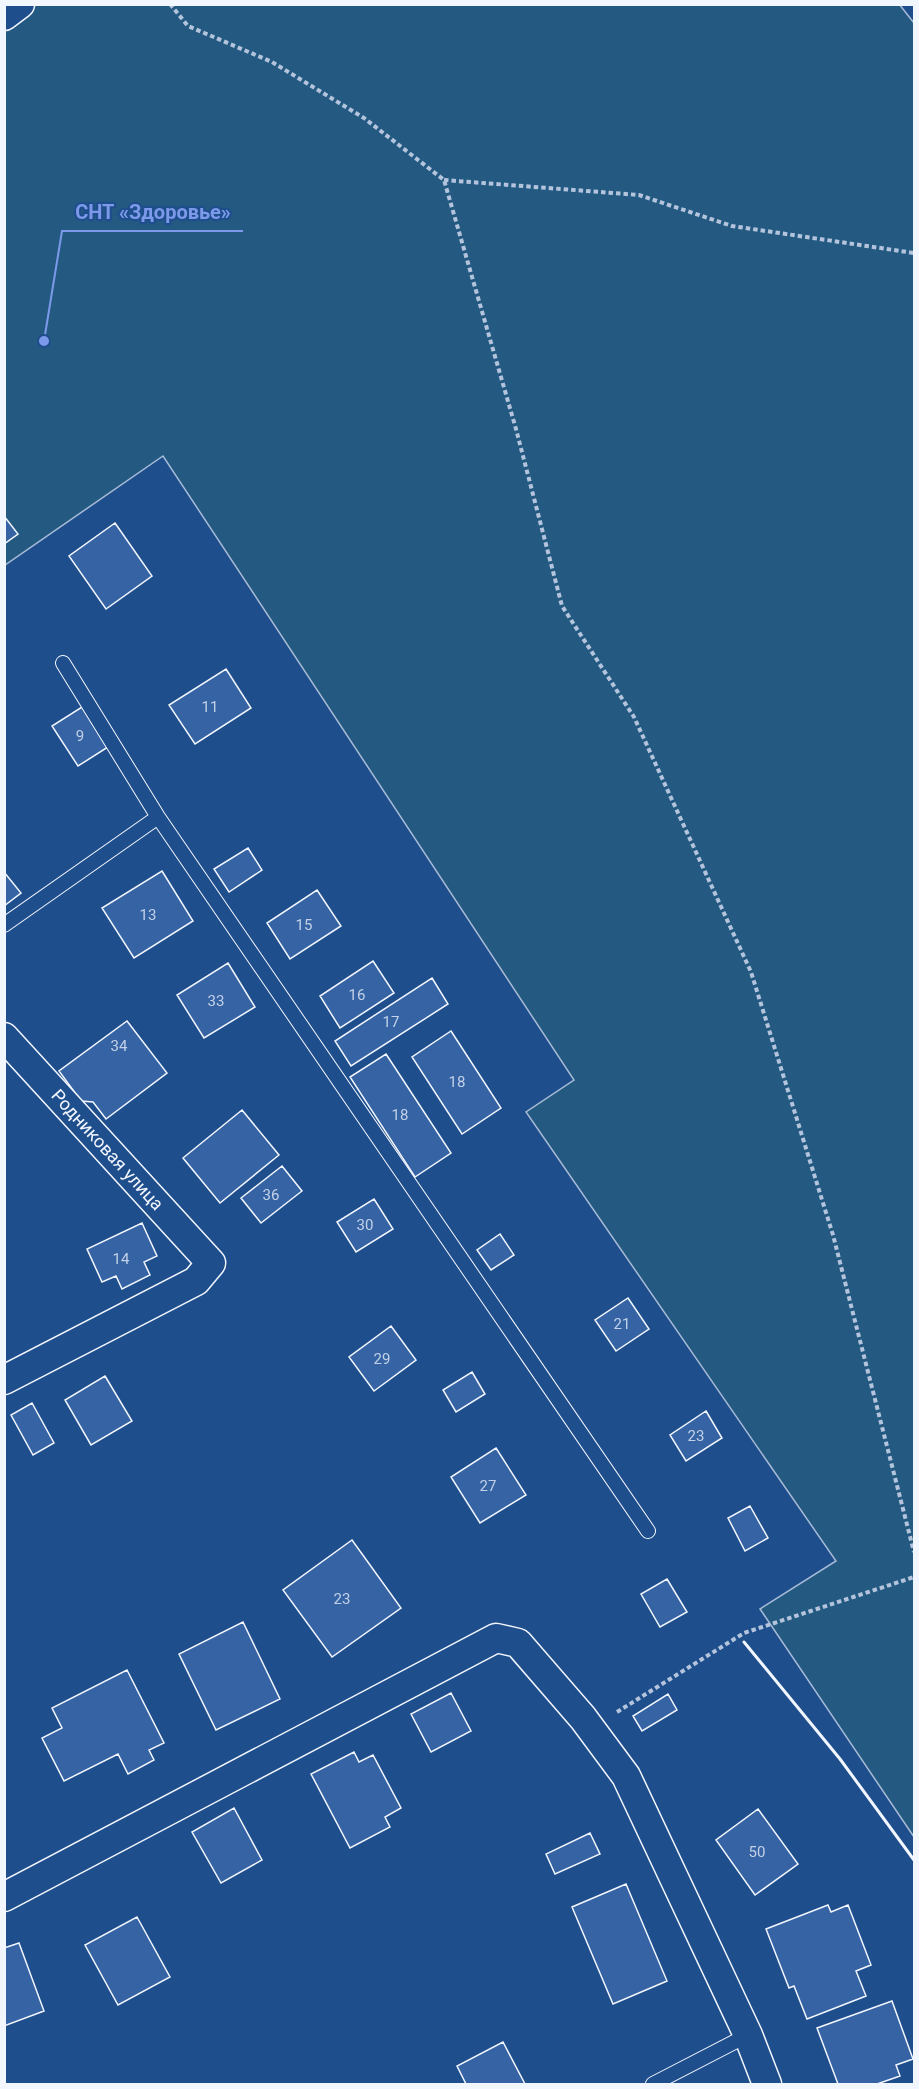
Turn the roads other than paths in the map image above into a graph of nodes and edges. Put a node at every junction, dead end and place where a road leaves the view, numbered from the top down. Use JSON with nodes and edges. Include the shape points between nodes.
{"nodes":[{"id":1,"x":20,"y":4,"type":"edge"},
{"id":2,"x":4,"y":16,"type":"edge"},
{"id":3,"x":63,"y":663,"type":"dead end"},
{"id":4,"x":158,"y":817,"type":"junction"},
{"id":5,"x":4,"y":925,"type":"edge"},
{"id":6,"x":4,"y":1037,"type":"edge"},
{"id":7,"x":4,"y":1380,"type":"edge"},
{"id":8,"x":648,"y":1531,"type":"dead end"},
{"id":9,"x":4,"y":1897,"type":"edge"},
{"id":10,"x":748,"y":2035,"type":"junction"},
{"id":11,"x":653,"y":2085,"type":"edge"},
{"id":12,"x":767,"y":2085,"type":"edge"}],
"edges":[{"from":1,"to":2,"type":"street"},
{"from":3,"to":4,"type":"lane"},
{"from":4,"to":5,"type":"lane"},
{"from":4,"to":8,"type":"lane"},
{"from":6,"to":7,"type":"street","name":"Родниковая улица","via":[[211,1263],[196,1281]]},
{"from":9,"to":10,"type":"street","via":[[496,1638],[518,1643],[583,1718],[626,1776]]},
{"from":10,"to":11,"type":"lane"},
{"from":10,"to":12,"type":"street"}]}
